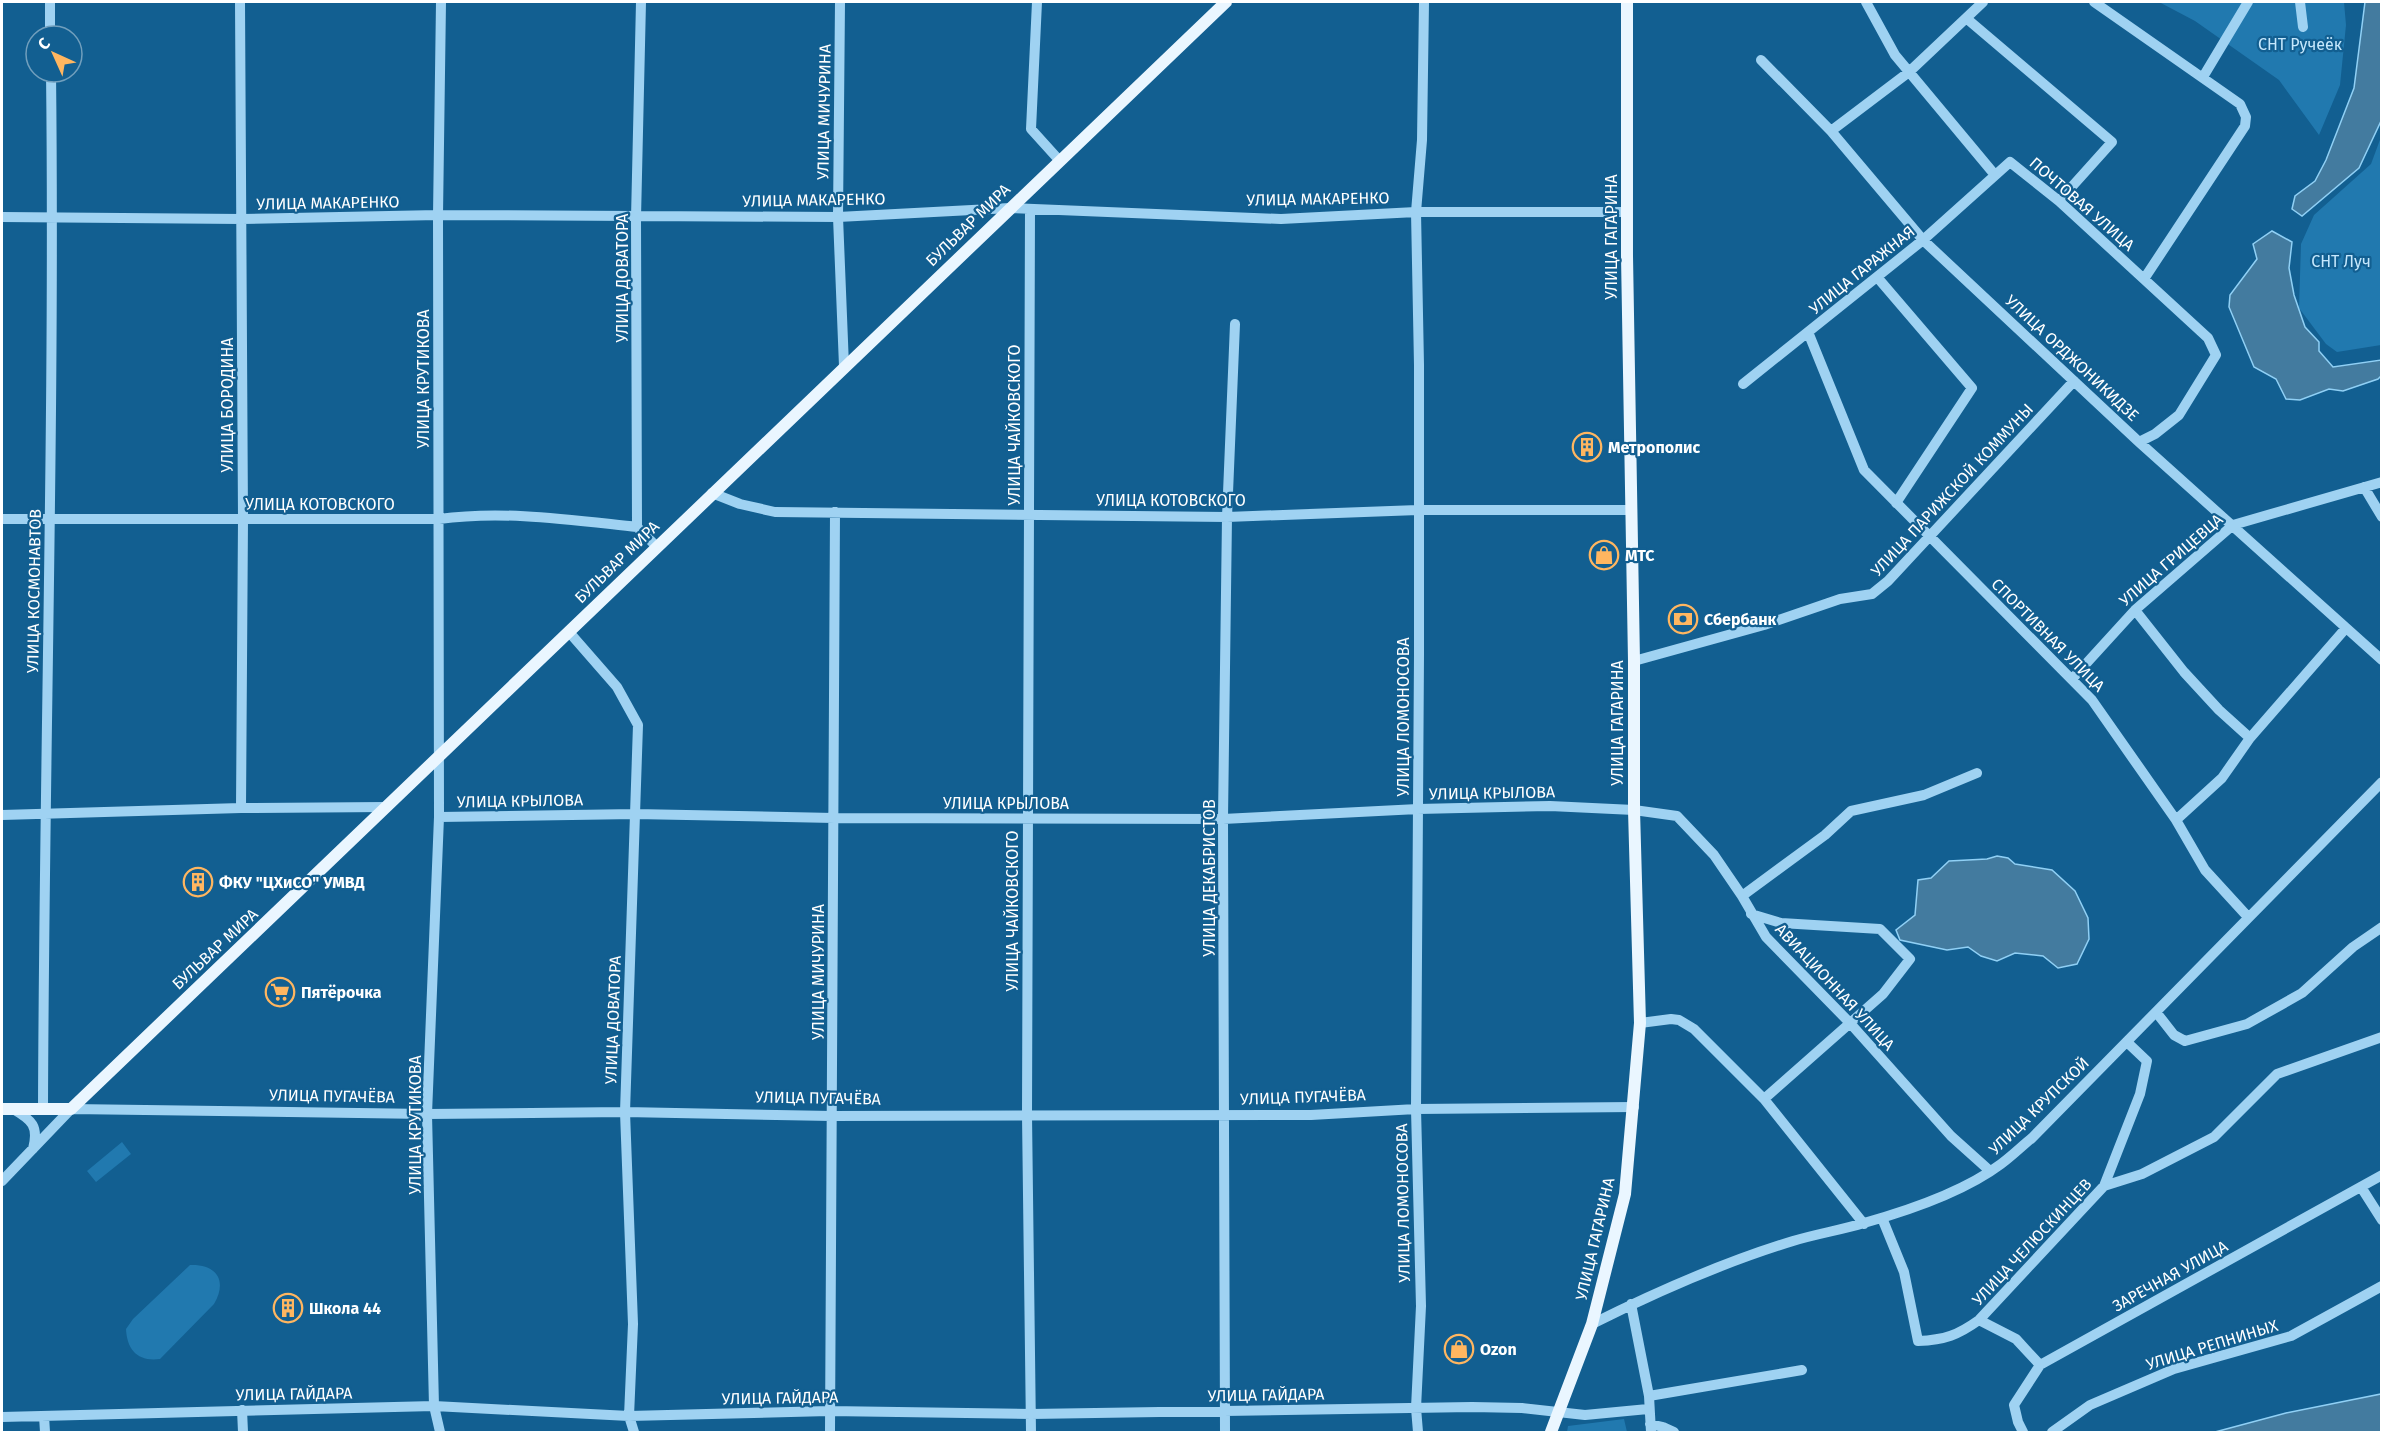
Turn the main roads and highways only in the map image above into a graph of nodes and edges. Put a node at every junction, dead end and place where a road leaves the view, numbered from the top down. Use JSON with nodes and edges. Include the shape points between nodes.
{"nodes":[{"id":1,"x":1226,"y":2,"type":"edge"},
{"id":2,"x":1627,"y":2,"type":"edge"},
{"id":3,"x":71,"y":1108,"type":"joint"},
{"id":4,"x":7,"y":1109,"type":"edge"},
{"id":5,"x":1551,"y":1432,"type":"edge"}],
"edges":[{"from":1,"to":3,"type":"main road","name":"БУЛЬВАР МИРА"},
{"from":2,"to":5,"type":"main road","name":"УЛИЦА ГАГАРИНА","via":[[1634,810],[1640,1023],[1625,1194],[1592,1324]]},
{"from":3,"to":4,"type":"main road","name":"УЛИЦА ПУГАЧЁВА"}]}
